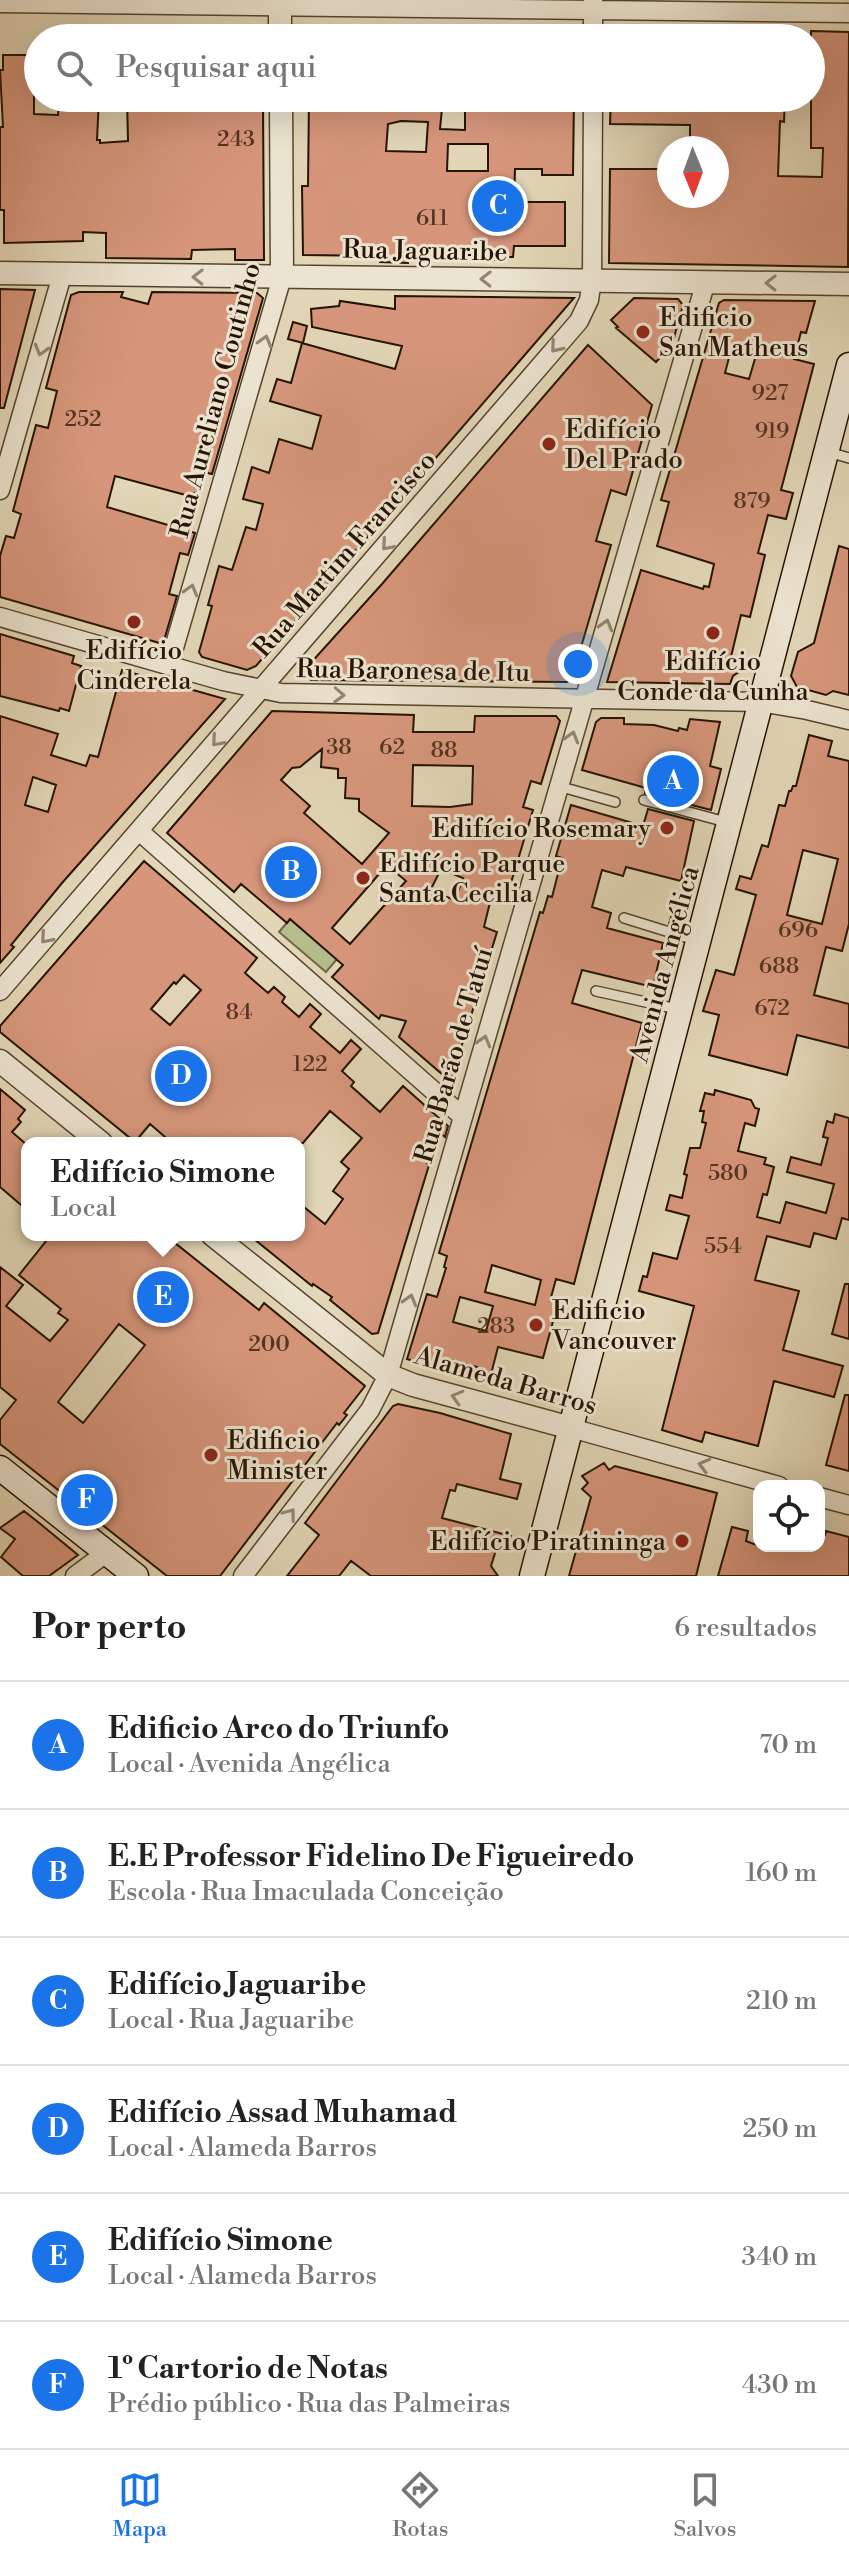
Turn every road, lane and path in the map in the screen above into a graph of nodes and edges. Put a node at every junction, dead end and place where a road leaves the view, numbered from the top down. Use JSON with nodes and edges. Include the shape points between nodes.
{"nodes":[{"id":1,"x":0,"y":3,"type":"edge"},
{"id":2,"x":280,"y":3,"type":"edge"},
{"id":3,"x":593,"y":4,"type":"edge"},
{"id":4,"x":849,"y":13,"type":"edge"},
{"id":5,"x":280,"y":24,"type":"edge"},
{"id":6,"x":281,"y":112,"type":"edge"},
{"id":7,"x":593,"y":112,"type":"edge"},
{"id":8,"x":0,"y":273,"type":"edge"},
{"id":9,"x":62,"y":275,"type":"junction"},
{"id":10,"x":282,"y":277,"type":"junction"},
{"id":11,"x":592,"y":280,"type":"junction"},
{"id":12,"x":706,"y":281,"type":"junction"},
{"id":13,"x":849,"y":284,"type":"edge"},
{"id":14,"x":849,"y":365,"type":"edge"},
{"id":15,"x":825,"y":451,"type":"junction"},
{"id":16,"x":849,"y":458,"type":"edge"},
{"id":17,"x":0,"y":490,"type":"edge"},
{"id":18,"x":0,"y":617,"type":"edge"},
{"id":19,"x":169,"y":665,"type":"junction"},
{"id":20,"x":261,"y":690,"type":"junction"},
{"id":21,"x":583,"y":700,"type":"junction"},
{"id":22,"x":760,"y":702,"type":"junction"},
{"id":23,"x":849,"y":720,"type":"edge"},
{"id":24,"x":558,"y":786,"type":"junction"},
{"id":25,"x":644,"y":800,"type":"dead end"},
{"id":26,"x":615,"y":802,"type":"dead end"},
{"id":27,"x":729,"y":823,"type":"junction"},
{"id":28,"x":139,"y":831,"type":"junction"},
{"id":29,"x":624,"y":918,"type":"dead end"},
{"id":30,"x":699,"y":941,"type":"junction"},
{"id":31,"x":0,"y":991,"type":"edge"},
{"id":32,"x":596,"y":991,"type":"dead end"},
{"id":33,"x":681,"y":1010,"type":"junction"},
{"id":34,"x":0,"y":1061,"type":"edge"},
{"id":35,"x":462,"y":1116,"type":"junction"},
{"id":36,"x":94,"y":1137,"type":"edge"},
{"id":37,"x":220,"y":1241,"type":"edge"},
{"id":38,"x":388,"y":1375,"type":"junction"},
{"id":39,"x":571,"y":1428,"type":"junction"},
{"id":40,"x":0,"y":1468,"type":"edge"},
{"id":41,"x":757,"y":1480,"type":"edge"},
{"id":42,"x":825,"y":1499,"type":"edge"},
{"id":43,"x":849,"y":1505,"type":"edge"},
{"id":44,"x":106,"y":1553,"type":"junction"},
{"id":45,"x":75,"y":1576,"type":"edge"},
{"id":46,"x":136,"y":1576,"type":"edge"},
{"id":47,"x":243,"y":1576,"type":"edge"},
{"id":48,"x":532,"y":1576,"type":"edge"}],
"edges":[{"from":1,"to":2,"type":"street"},
{"from":2,"to":3,"type":"street"},
{"from":2,"to":5,"type":"street"},
{"from":3,"to":4,"type":"street"},
{"from":6,"to":10,"type":"street","name":"Rua Aureliano Coutinho"},
{"from":7,"to":11,"type":"street","name":"Rua Martim Francisco"},
{"from":8,"to":9,"type":"street","name":"Rua Jaguaribe"},
{"from":10,"to":9,"type":"street","name":"Rua Jaguaribe","one_way":true},
{"from":9,"to":17,"type":"street","one_way":true},
{"from":11,"to":10,"type":"street","name":"Rua Jaguaribe","one_way":true},
{"from":19,"to":10,"type":"street","name":"Rua Aureliano Coutinho","one_way":true},
{"from":11,"to":12,"type":"street","name":"Rua Jaguaribe"},
{"from":11,"to":20,"type":"street","name":"Rua Martim Francisco","one_way":true,"via":[[579,321]]},
{"from":13,"to":12,"type":"street","name":"Rua Jaguaribe","one_way":true},
{"from":21,"to":12,"type":"street","name":"Rua Barão de Tatuí","one_way":true},
{"from":14,"to":15,"type":"main road","name":"Avenida Angélica"},
{"from":15,"to":16,"type":"lane"},
{"from":15,"to":22,"type":"main road","name":"Avenida Angélica"},
{"from":18,"to":19,"type":"street","name":"Rua Baronesa de Itu"},
{"from":19,"to":20,"type":"street","name":"Rua Baronesa de Itu"},
{"from":20,"to":21,"type":"street","name":"Rua Baronesa de Itu","one_way":true},
{"from":20,"to":28,"type":"street","name":"Rua Martim Francisco","one_way":true},
{"from":21,"to":22,"type":"street","name":"Rua Baronesa de Itu"},
{"from":24,"to":21,"type":"street","name":"Rua Barão de Tatuí","one_way":true},
{"from":22,"to":23,"type":"street","name":"Rua Baronesa de Itu"},
{"from":22,"to":27,"type":"main road","name":"Avenida Angélica"},
{"from":24,"to":26,"type":"lane"},
{"from":35,"to":24,"type":"street","name":"Rua Barão de Tatuí","one_way":true},
{"from":25,"to":27,"type":"lane"},
{"from":27,"to":30,"type":"main road","name":"Avenida Angélica"},
{"from":28,"to":31,"type":"street","name":"Rua Martim Francisco","one_way":true},
{"from":28,"to":35,"type":"street"},
{"from":29,"to":30,"type":"lane"},
{"from":30,"to":33,"type":"main road","name":"Avenida Angélica"},
{"from":32,"to":33,"type":"lane"},
{"from":33,"to":39,"type":"main road","name":"Avenida Angélica"},
{"from":34,"to":36,"type":"street"},
{"from":38,"to":35,"type":"street","name":"Rua Barão de Tatuí","one_way":true},
{"from":37,"to":38,"type":"street","name":"Alameda Barros"},
{"from":39,"to":38,"type":"street","name":"Alameda Barros","one_way":true},
{"from":47,"to":38,"type":"street","name":"Rua Barão de Tatuí","one_way":true,"via":[[370,1410]]},
{"from":41,"to":39,"type":"street","name":"Alameda Barros","one_way":true},
{"from":39,"to":48,"type":"main road","name":"Avenida Angélica"},
{"from":40,"to":44,"type":"main road"},
{"from":42,"to":43,"type":"street"},
{"from":44,"to":45,"type":"street"},
{"from":44,"to":46,"type":"main road"}]}
